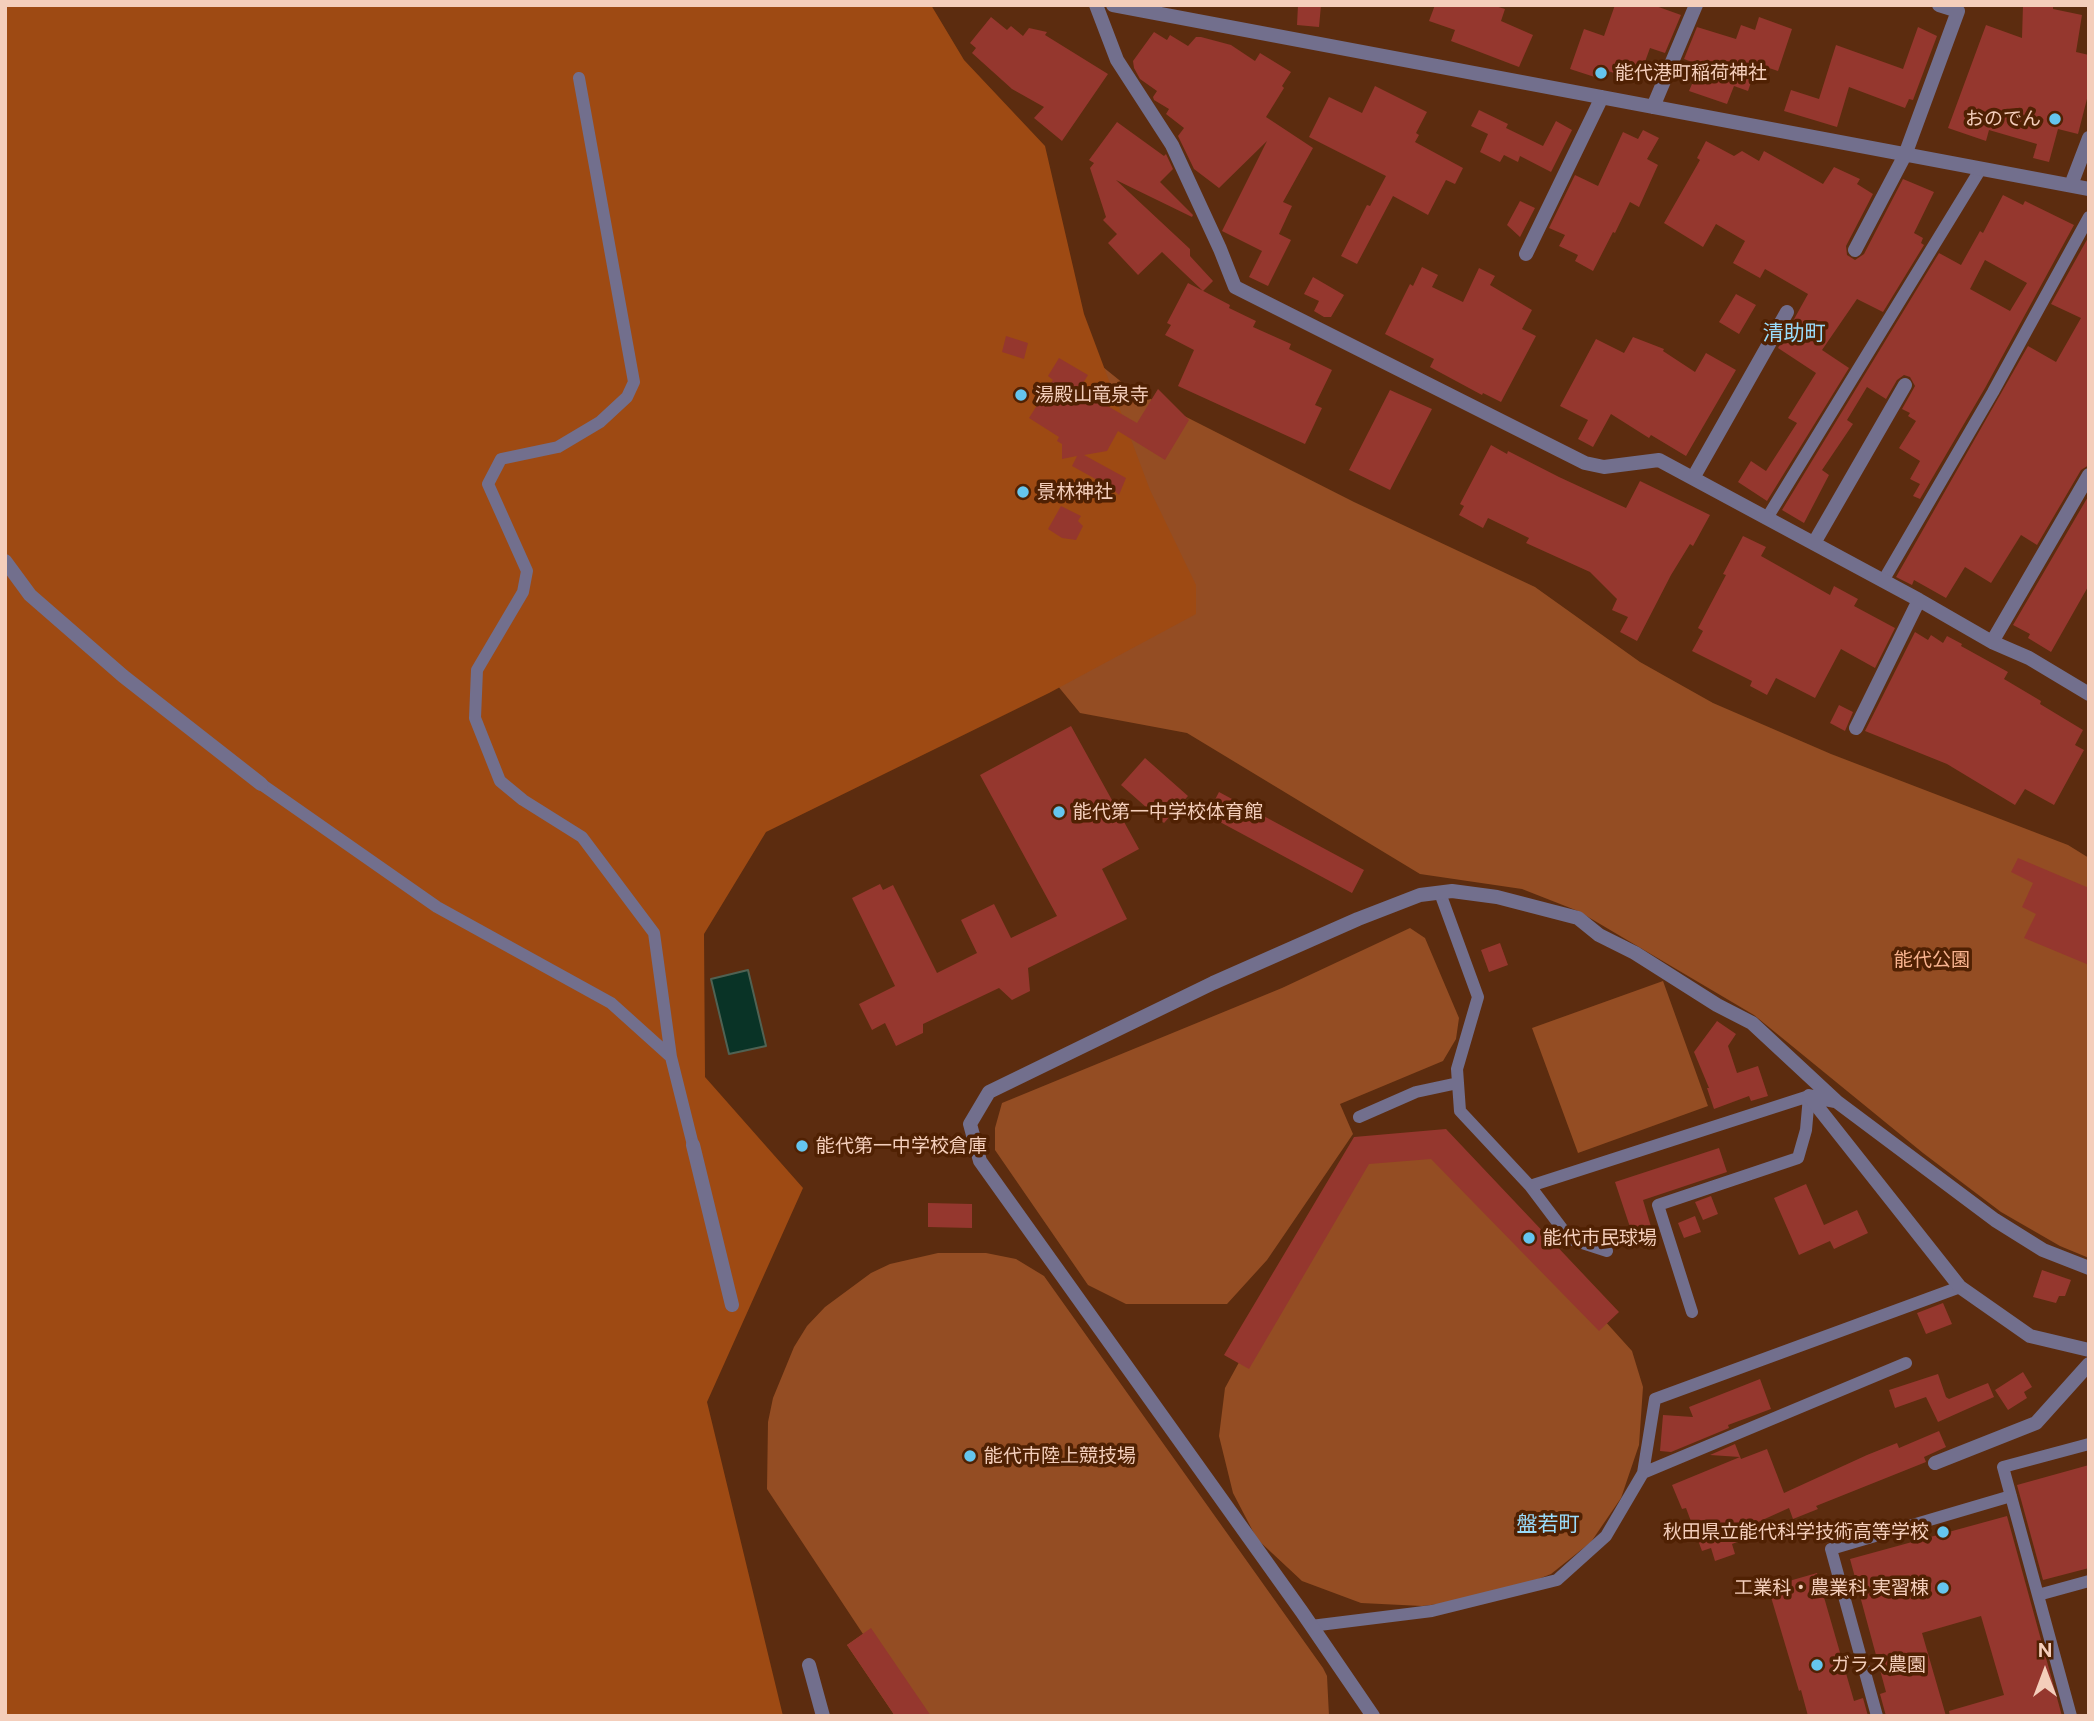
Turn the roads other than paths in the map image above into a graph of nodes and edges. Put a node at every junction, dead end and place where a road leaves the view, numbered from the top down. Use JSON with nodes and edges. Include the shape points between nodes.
{"nodes":[{"id":1,"x":1096,"y":5,"type":"edge"},
{"id":2,"x":1113,"y":5,"type":"edge"},
{"id":3,"x":1696,"y":5,"type":"edge"},
{"id":4,"x":1939,"y":5,"type":"edge"},
{"id":5,"x":579,"y":78,"type":"dead end"},
{"id":6,"x":1602,"y":97,"type":"junction"},
{"id":7,"x":1653,"y":107,"type":"junction"},
{"id":8,"x":2089,"y":138,"type":"edge"},
{"id":9,"x":1905,"y":155,"type":"junction"},
{"id":10,"x":1980,"y":170,"type":"junction"},
{"id":11,"x":2071,"y":185,"type":"junction"},
{"id":12,"x":2089,"y":189,"type":"edge"},
{"id":13,"x":2089,"y":217,"type":"edge"},
{"id":14,"x":1855,"y":250,"type":"dead end"},
{"id":15,"x":1526,"y":254,"type":"dead end"},
{"id":16,"x":1787,"y":312,"type":"dead end"},
{"id":17,"x":1905,"y":385,"type":"dead end"},
{"id":18,"x":2089,"y":475,"type":"edge"},
{"id":19,"x":1693,"y":478,"type":"junction"},
{"id":20,"x":1767,"y":518,"type":"junction"},
{"id":21,"x":1814,"y":543,"type":"junction"},
{"id":22,"x":5,"y":561,"type":"edge"},
{"id":23,"x":1882,"y":581,"type":"junction"},
{"id":24,"x":1919,"y":600,"type":"junction"},
{"id":25,"x":1992,"y":642,"type":"junction"},
{"id":26,"x":2089,"y":694,"type":"edge"},
{"id":27,"x":1856,"y":728,"type":"dead end"},
{"id":28,"x":261,"y":784,"type":"joint"},
{"id":29,"x":1440,"y":893,"type":"junction"},
{"id":30,"x":671,"y":1057,"type":"junction"},
{"id":31,"x":1458,"y":1083,"type":"junction"},
{"id":32,"x":1809,"y":1096,"type":"junction"},
{"id":33,"x":1836,"y":1101,"type":"junction"},
{"id":34,"x":1359,"y":1116,"type":"dead end"},
{"id":35,"x":693,"y":1145,"type":"joint"},
{"id":36,"x":1530,"y":1186,"type":"junction"},
{"id":37,"x":1607,"y":1251,"type":"dead end"},
{"id":38,"x":2089,"y":1268,"type":"edge"},
{"id":39,"x":1961,"y":1287,"type":"junction"},
{"id":40,"x":732,"y":1305,"type":"dead end"},
{"id":41,"x":1692,"y":1312,"type":"dead end"},
{"id":42,"x":2089,"y":1350,"type":"edge"},
{"id":43,"x":1906,"y":1363,"type":"dead end"},
{"id":44,"x":2089,"y":1364,"type":"edge"},
{"id":45,"x":2089,"y":1444,"type":"edge"},
{"id":46,"x":1935,"y":1464,"type":"dead end"},
{"id":47,"x":1643,"y":1473,"type":"junction"},
{"id":48,"x":2011,"y":1496,"type":"junction"},
{"id":49,"x":2089,"y":1581,"type":"edge"},
{"id":50,"x":2038,"y":1595,"type":"junction"},
{"id":51,"x":1311,"y":1626,"type":"junction"},
{"id":52,"x":809,"y":1665,"type":"dead end"},
{"id":53,"x":822,"y":1716,"type":"edge"},
{"id":54,"x":1373,"y":1716,"type":"edge"},
{"id":55,"x":1877,"y":1716,"type":"edge"},
{"id":56,"x":2071,"y":1716,"type":"edge"}],
"edges":[{"from":1,"to":19,"type":"street","via":[[1117,60],[1172,145],[1235,288],[1585,463],[1604,467],[1659,460]]},
{"from":2,"to":6,"type":"street"},
{"from":3,"to":7,"type":"street"},
{"from":4,"to":9,"type":"street","via":[[1958,11]]},
{"from":5,"to":30,"type":"lane","via":[[634,382],[627,397],[600,422],[558,446],[501,459],[488,484],[527,571],[523,592],[477,670],[475,718],[500,781],[582,837],[654,933]]},
{"from":6,"to":7,"type":"street"},
{"from":6,"to":15,"type":"street"},
{"from":7,"to":9,"type":"street"},
{"from":8,"to":11,"type":"street"},
{"from":9,"to":10,"type":"street"},
{"from":9,"to":14,"type":"street"},
{"from":10,"to":11,"type":"street"},
{"from":10,"to":20,"type":"lane"},
{"from":11,"to":12,"type":"street"},
{"from":13,"to":23,"type":"lane"},
{"from":16,"to":19,"type":"street"},
{"from":17,"to":21,"type":"street"},
{"from":18,"to":25,"type":"street"},
{"from":19,"to":20,"type":"street"},
{"from":20,"to":21,"type":"street"},
{"from":21,"to":23,"type":"street"},
{"from":22,"to":28,"type":"street","via":[[30,595],[123,676]]},
{"from":23,"to":24,"type":"street"},
{"from":24,"to":25,"type":"street"},
{"from":24,"to":27,"type":"street"},
{"from":25,"to":26,"type":"street"},
{"from":28,"to":30,"type":"lane","via":[[437,907],[611,1003]]},
{"from":29,"to":31,"type":"lane","via":[[1478,997],[1457,1069]]},
{"from":29,"to":33,"type":"street","via":[[1497,897],[1578,918],[1599,935],[1752,1023]]},
{"from":29,"to":51,"type":"street","via":[[1420,895],[1358,919],[1213,983],[989,1092],[970,1124],[980,1161]]},
{"from":30,"to":35,"type":"lane"},
{"from":31,"to":34,"type":"lane","via":[[1416,1092]]},
{"from":31,"to":36,"type":"lane","via":[[1460,1111]]},
{"from":32,"to":33,"type":"street"},
{"from":32,"to":36,"type":"lane"},
{"from":32,"to":39,"type":"street"},
{"from":32,"to":41,"type":"lane","via":[[1807,1129],[1798,1158],[1658,1205]]},
{"from":33,"to":38,"type":"street","via":[[1995,1220],[2043,1250]]},
{"from":35,"to":40,"type":"street"},
{"from":36,"to":37,"type":"lane","via":[[1570,1239]]},
{"from":39,"to":42,"type":"street","via":[[2030,1336]]},
{"from":39,"to":47,"type":"lane","via":[[1655,1399]]},
{"from":43,"to":47,"type":"lane"},
{"from":44,"to":46,"type":"street","via":[[2036,1423]]},
{"from":45,"to":48,"type":"lane","via":[[2003,1467]]},
{"from":47,"to":51,"type":"lane","via":[[1606,1536],[1557,1580],[1432,1611]]},
{"from":48,"to":50,"type":"lane"},
{"from":48,"to":55,"type":"lane","via":[[1830,1549]]},
{"from":49,"to":50,"type":"lane"},
{"from":50,"to":56,"type":"lane"},
{"from":51,"to":54,"type":"street"},
{"from":52,"to":53,"type":"street"}]}
